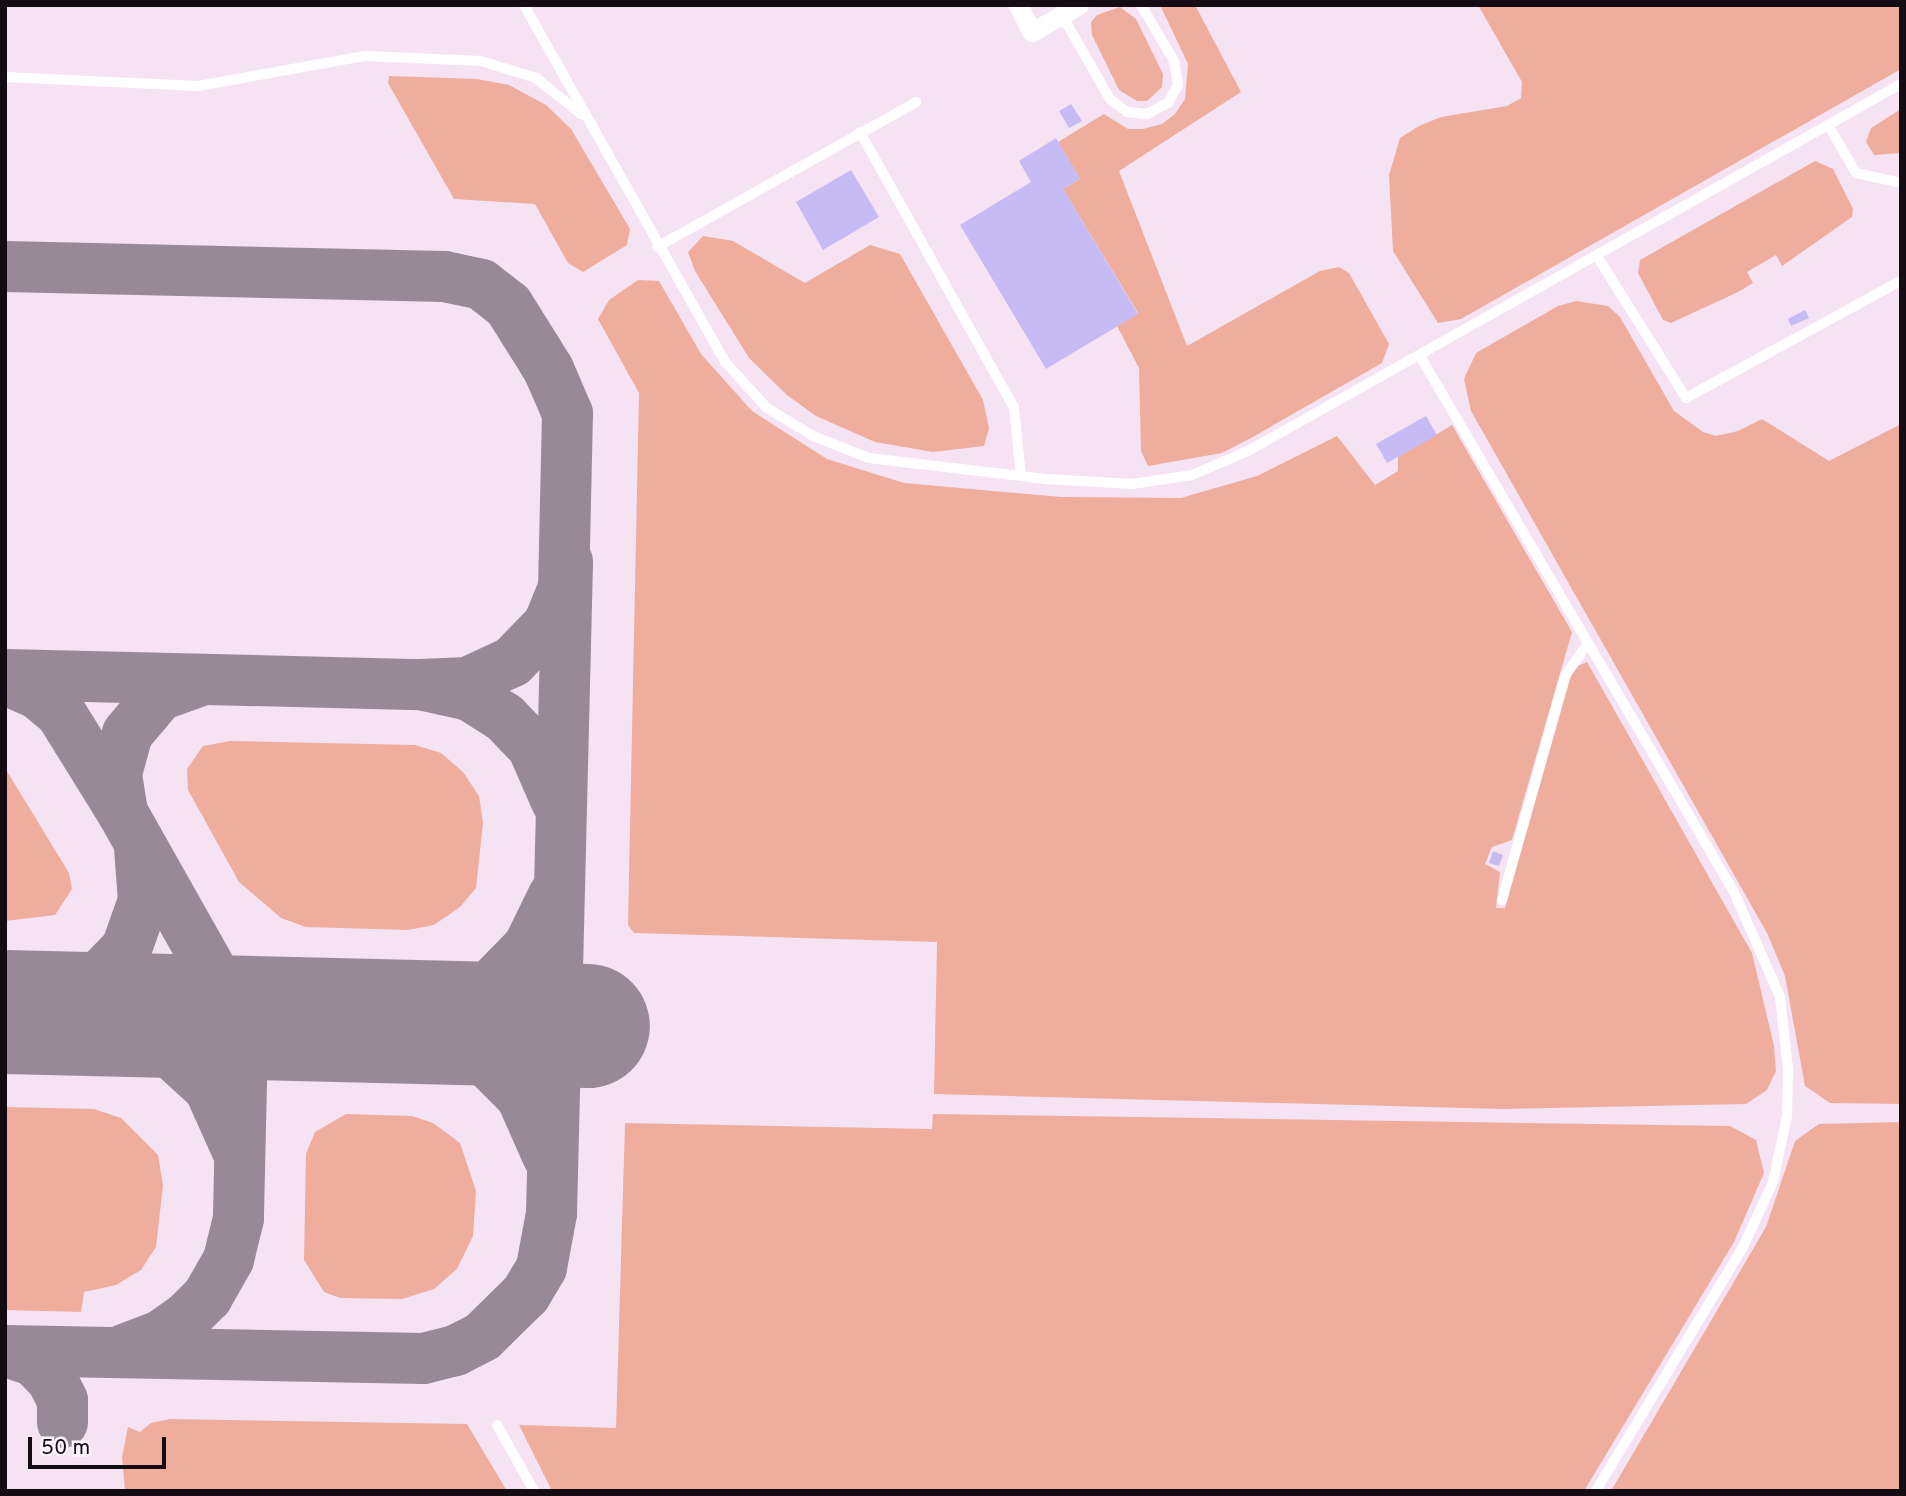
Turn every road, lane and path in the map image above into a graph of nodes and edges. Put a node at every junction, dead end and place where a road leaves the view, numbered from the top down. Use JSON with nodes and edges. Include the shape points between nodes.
{"nodes":[{"id":1,"x":524,"y":5,"type":"edge"},
{"id":2,"x":1018,"y":5,"type":"edge"},
{"id":3,"x":1141,"y":5,"type":"edge"},
{"id":4,"x":1070,"y":10,"type":"edge"},
{"id":5,"x":5,"y":77,"type":"edge"},
{"id":6,"x":1901,"y":84,"type":"edge"},
{"id":7,"x":916,"y":102,"type":"dead end"},
{"id":8,"x":588,"y":122,"type":"junction"},
{"id":9,"x":1828,"y":125,"type":"junction"},
{"id":10,"x":860,"y":132,"type":"junction"},
{"id":11,"x":1901,"y":183,"type":"edge"},
{"id":12,"x":657,"y":247,"type":"junction"},
{"id":13,"x":1597,"y":256,"type":"junction"},
{"id":14,"x":1901,"y":281,"type":"edge"},
{"id":15,"x":1420,"y":356,"type":"junction"},
{"id":16,"x":1021,"y":476,"type":"junction"},
{"id":17,"x":1588,"y":643,"type":"junction"},
{"id":18,"x":1502,"y":900,"type":"dead end"},
{"id":19,"x":497,"y":1425,"type":"dead end"},
{"id":20,"x":534,"y":1491,"type":"edge"},
{"id":21,"x":1596,"y":1491,"type":"edge"}],
"edges":[{"from":1,"to":8,"type":"lane"},
{"from":2,"to":4,"type":"street","via":[[1032,32]]},
{"from":3,"to":4,"type":"lane","via":[[1174,61],[1178,85],[1168,103],[1147,114],[1127,112],[1110,99]]},
{"from":5,"to":8,"type":"lane","via":[[198,86],[365,56],[481,61],[536,78]]},
{"from":6,"to":9,"type":"lane"},
{"from":7,"to":10,"type":"lane"},
{"from":8,"to":12,"type":"lane"},
{"from":9,"to":11,"type":"lane","via":[[1856,173]]},
{"from":9,"to":13,"type":"lane"},
{"from":10,"to":12,"type":"lane"},
{"from":10,"to":16,"type":"lane","via":[[1014,407]]},
{"from":12,"to":16,"type":"lane","via":[[726,363],[767,408],[813,436],[869,458]]},
{"from":13,"to":14,"type":"lane","via":[[1686,398]]},
{"from":13,"to":15,"type":"lane"},
{"from":15,"to":16,"type":"lane","via":[[1248,451],[1192,475],[1132,484]]},
{"from":15,"to":17,"type":"lane"},
{"from":17,"to":18,"type":"lane","via":[[1565,676]]},
{"from":17,"to":21,"type":"lane","via":[[1761,947],[1780,997],[1788,1069],[1787,1116],[1773,1182],[1743,1247]]},
{"from":19,"to":20,"type":"lane"}]}
